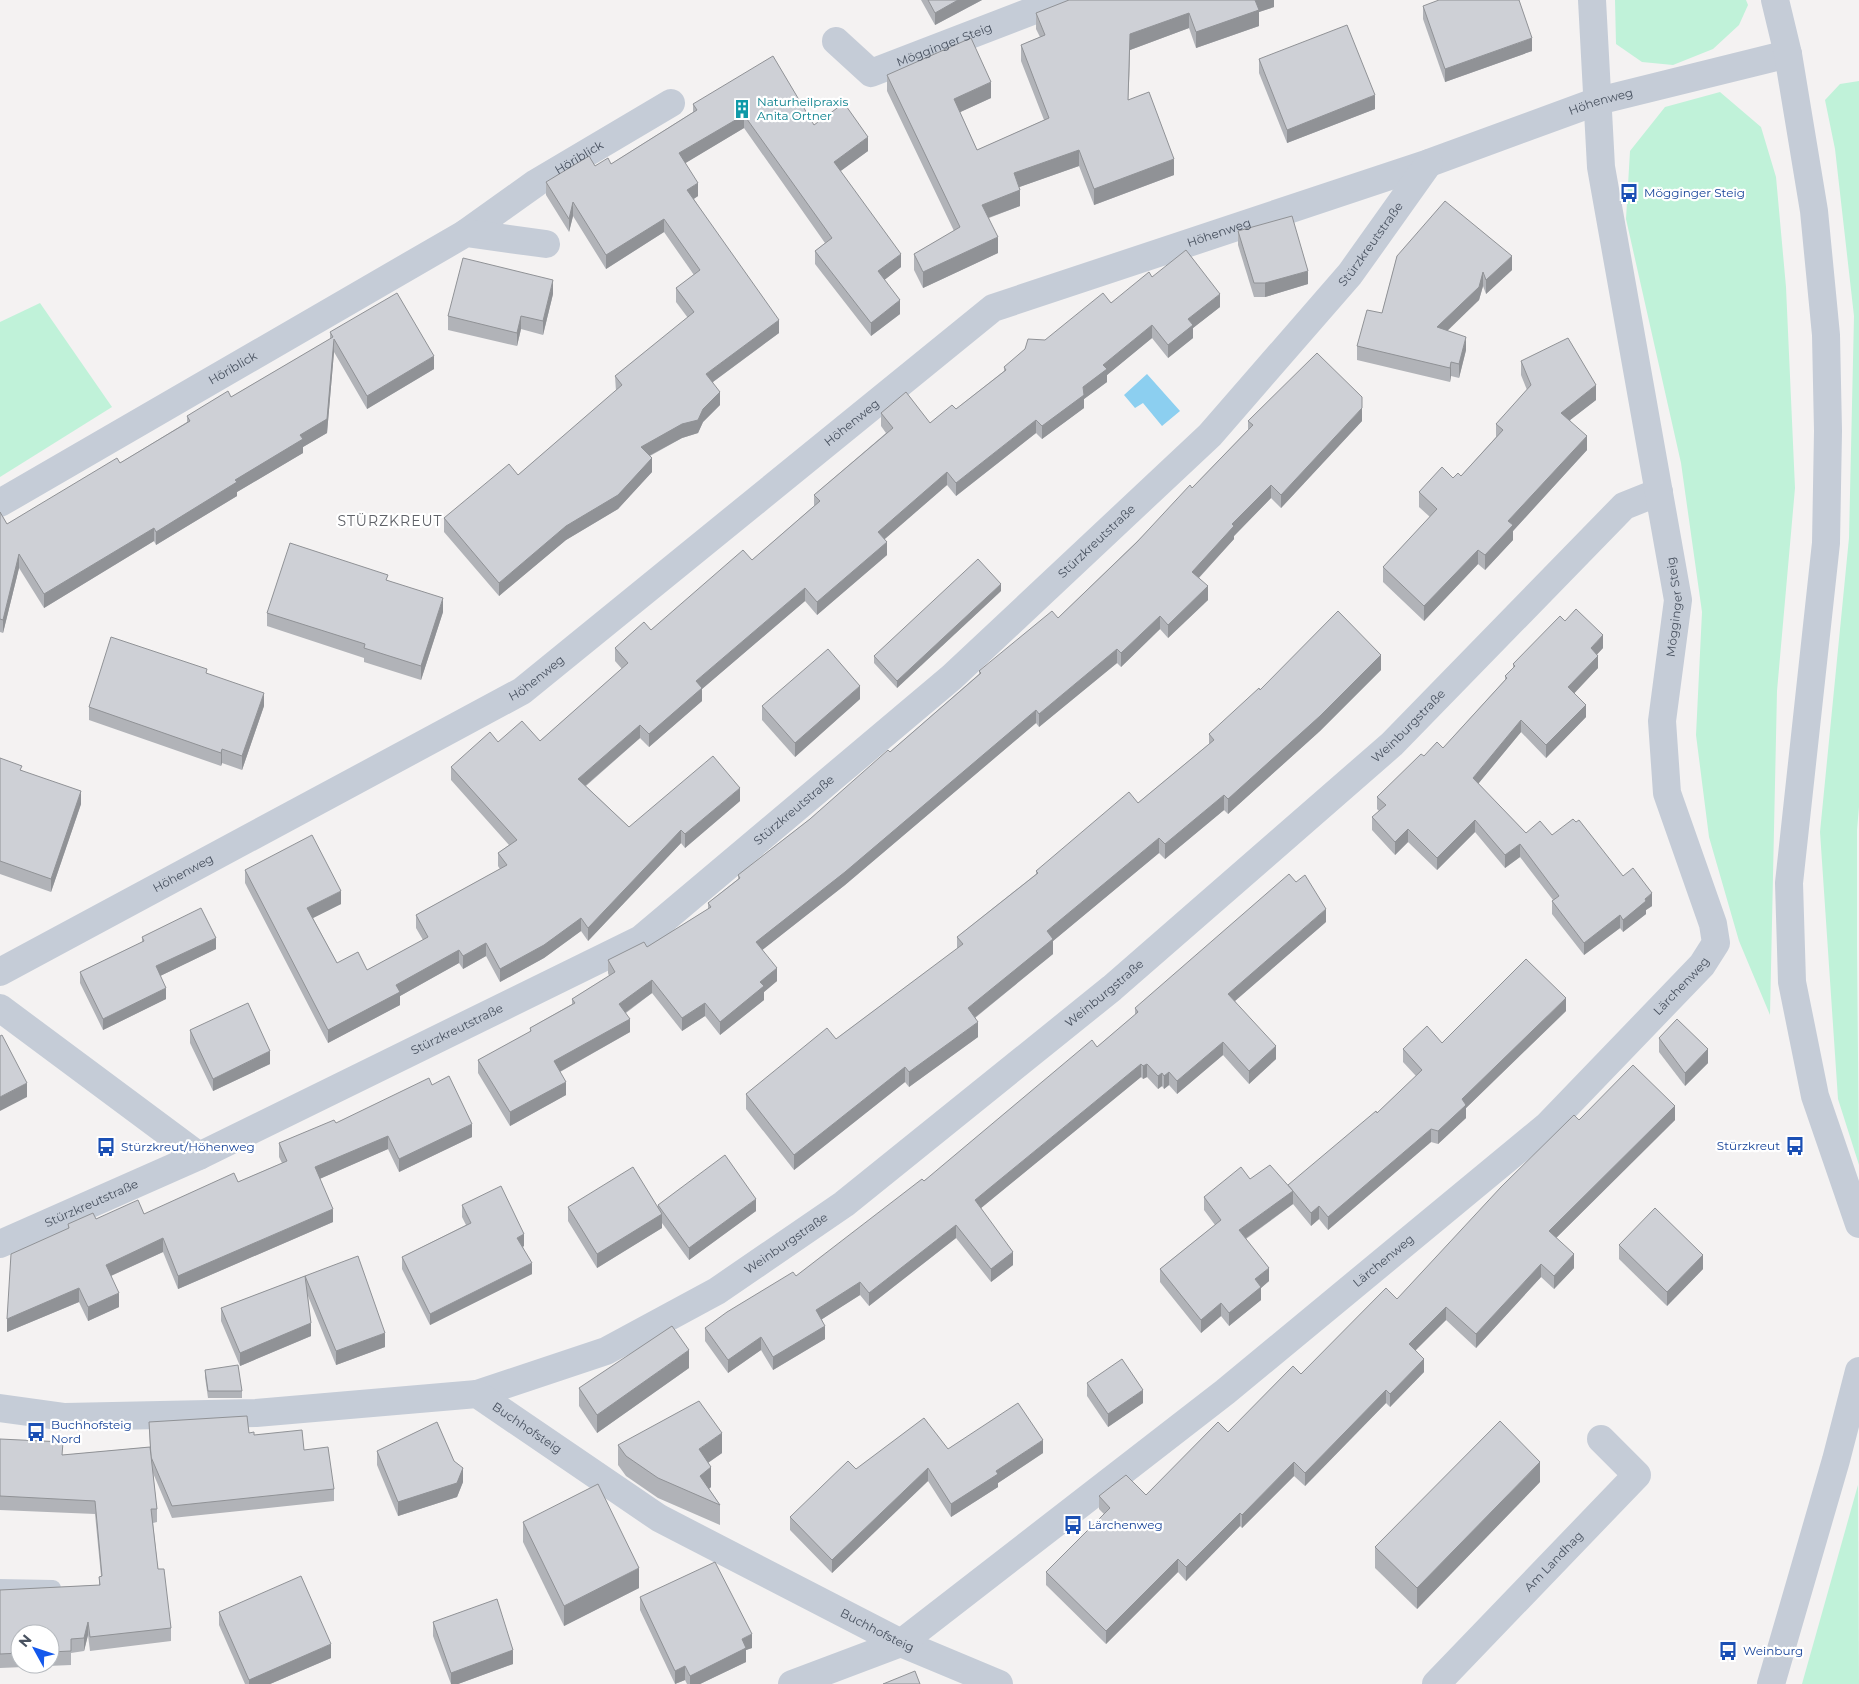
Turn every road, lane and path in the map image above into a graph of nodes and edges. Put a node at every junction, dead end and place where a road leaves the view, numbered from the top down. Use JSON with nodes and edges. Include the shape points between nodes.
{"nodes":[{"id":1,"x":1061,"y":0,"type":"edge"},
{"id":2,"x":1592,"y":0,"type":"edge"},
{"id":3,"x":1775,"y":0,"type":"edge"},
{"id":4,"x":836,"y":41,"type":"dead end"},
{"id":5,"x":1788,"y":54,"type":"junction"},
{"id":6,"x":671,"y":102,"type":"dead end"},
{"id":7,"x":1598,"y":102,"type":"junction"},
{"id":8,"x":1429,"y":163,"type":"junction"},
{"id":9,"x":466,"y":233,"type":"junction"},
{"id":10,"x":546,"y":244,"type":"dead end"},
{"id":11,"x":1659,"y":492,"type":"junction"},
{"id":12,"x":0,"y":503,"type":"edge"},
{"id":13,"x":1716,"y":943,"type":"joint"},
{"id":14,"x":0,"y":972,"type":"edge"},
{"id":15,"x":0,"y":1008,"type":"edge"},
{"id":16,"x":199,"y":1156,"type":"junction"},
{"id":17,"x":1859,"y":1224,"type":"edge"},
{"id":18,"x":0,"y":1244,"type":"edge"},
{"id":19,"x":1859,"y":1371,"type":"edge"},
{"id":20,"x":477,"y":1394,"type":"junction"},
{"id":21,"x":0,"y":1408,"type":"edge"},
{"id":22,"x":1601,"y":1439,"type":"dead end"},
{"id":23,"x":0,"y":1587,"type":"edge"},
{"id":24,"x":67,"y":1589,"type":"edge"},
{"id":25,"x":901,"y":1643,"type":"junction"},
{"id":26,"x":792,"y":1684,"type":"edge"},
{"id":27,"x":999,"y":1684,"type":"edge"},
{"id":28,"x":1436,"y":1684,"type":"edge"},
{"id":29,"x":1771,"y":1684,"type":"edge"}],
"edges":[{"from":1,"to":4,"type":"street","name":"Mögginger Steig","via":[[871,73]]},
{"from":2,"to":7,"type":"street","name":"Mögginger Steig"},
{"from":3,"to":5,"type":"street"},
{"from":5,"to":7,"type":"street","name":"Höhenweg"},
{"from":5,"to":17,"type":"street","via":[[1814,211],[1826,335],[1828,431],[1826,543],[1789,883],[1792,982],[1815,1096]]},
{"from":6,"to":9,"type":"street","name":"Höriblick","via":[[536,183]]},
{"from":7,"to":8,"type":"street","name":"Höhenweg"},
{"from":7,"to":11,"type":"street","name":"Mögginger Steig","via":[[1601,167]]},
{"from":8,"to":14,"type":"street","name":"Höhenweg","via":[[993,308],[522,691]]},
{"from":8,"to":16,"type":"street","name":"Stürzkreutstraße","via":[[1350,274],[1210,435],[952,677],[641,938]]},
{"from":9,"to":10,"type":"street"},
{"from":9,"to":12,"type":"street","name":"Höriblick"},
{"from":11,"to":13,"type":"street","name":"Mögginger Steig","via":[[1678,600],[1662,720],[1667,793],[1713,924]]},
{"from":11,"to":20,"type":"street","name":"Weinburgstraße","via":[[1624,506],[1385,750],[1112,988],[844,1204],[718,1291],[606,1351]]},
{"from":13,"to":25,"type":"street","name":"Lärchenweg","via":[[1702,965],[1548,1125],[1225,1392]]},
{"from":15,"to":16,"type":"street"},
{"from":16,"to":18,"type":"street","name":"Stürzkreutstraße"},
{"from":19,"to":29,"type":"street"},
{"from":20,"to":21,"type":"street","via":[[256,1413],[65,1417]]},
{"from":20,"to":25,"type":"street","name":"Buchhofsteig","via":[[659,1518]]},
{"from":22,"to":28,"type":"street","name":"Am Landhag","via":[[1637,1475]]},
{"from":23,"to":24,"type":"lane"},
{"from":25,"to":26,"type":"street","name":"Lärchenweg"},
{"from":25,"to":27,"type":"street","name":"Buchhofsteig"}]}
